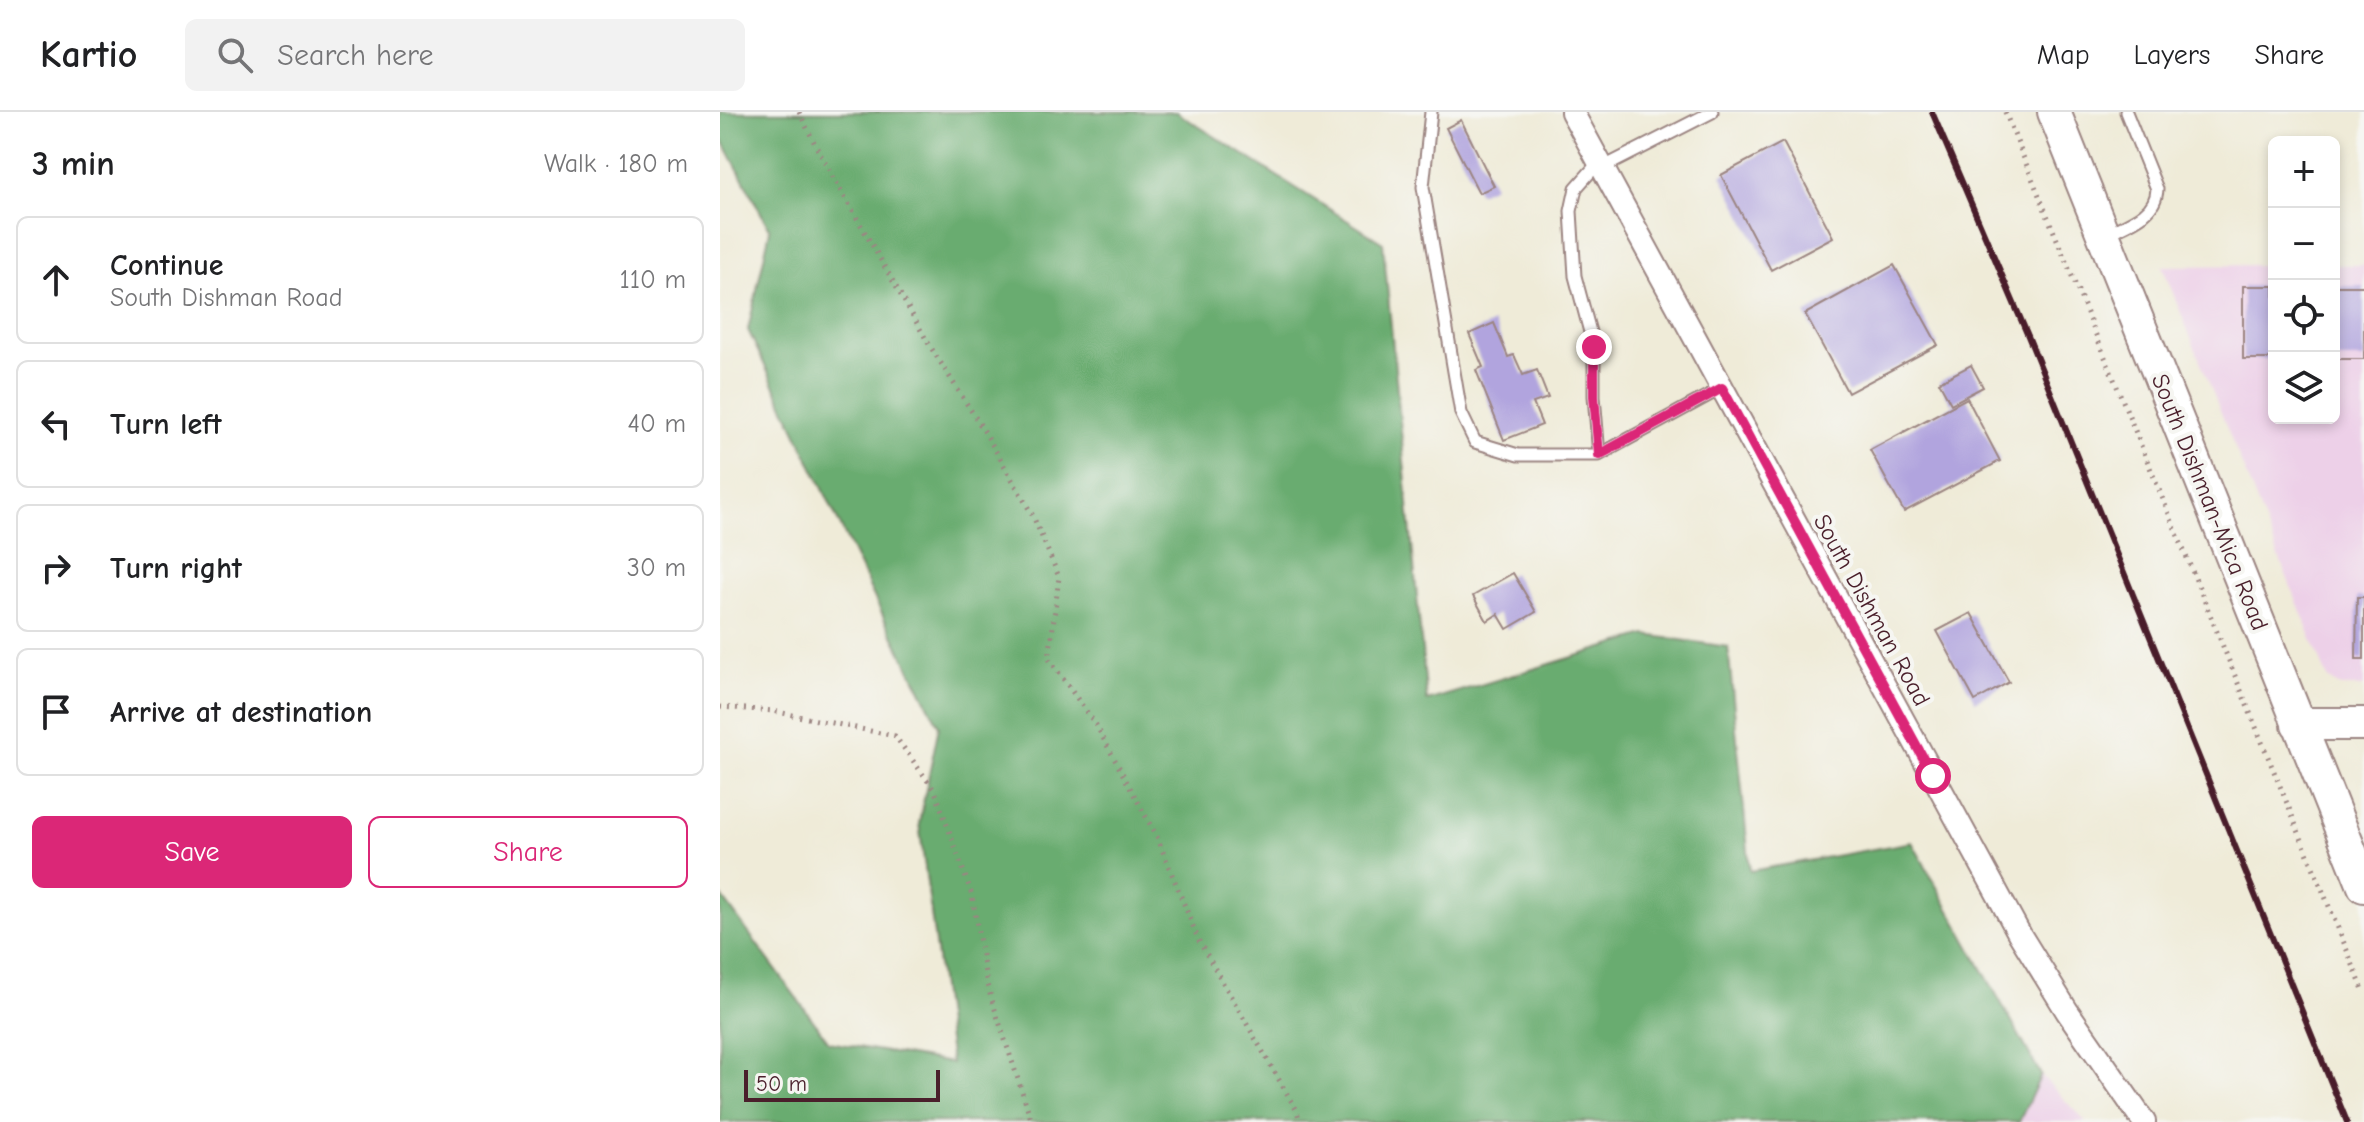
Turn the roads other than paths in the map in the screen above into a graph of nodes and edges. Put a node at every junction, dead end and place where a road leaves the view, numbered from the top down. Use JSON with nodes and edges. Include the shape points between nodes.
{"nodes":[{"id":1,"x":1431,"y":112,"type":"edge"},
{"id":2,"x":1572,"y":112,"type":"edge"},
{"id":3,"x":1712,"y":112,"type":"edge"},
{"id":4,"x":2126,"y":112,"type":"edge"},
{"id":5,"x":2053,"y":114,"type":"edge"},
{"id":6,"x":1601,"y":165,"type":"junction"},
{"id":7,"x":2103,"y":236,"type":"junction"},
{"id":8,"x":1722,"y":388,"type":"junction"},
{"id":9,"x":1599,"y":455,"type":"junction"},
{"id":10,"x":2298,"y":724,"type":"junction"},
{"id":11,"x":2364,"y":724,"type":"edge"},
{"id":12,"x":2364,"y":886,"type":"edge"},
{"id":13,"x":2144,"y":1122,"type":"edge"}],
"edges":[{"from":1,"to":9,"type":"lane","via":[[1423,187],[1461,413],[1475,442],[1518,455]]},
{"from":2,"to":6,"type":"street","name":"South Dishman Road"},
{"from":3,"to":6,"type":"lane"},
{"from":4,"to":7,"type":"lane","via":[[2157,200],[2151,210]]},
{"from":5,"to":7,"type":"main road","name":"South Dishman-Mica Road"},
{"from":6,"to":8,"type":"street","name":"South Dishman Road"},
{"from":6,"to":9,"type":"lane","via":[[1576,188],[1571,211],[1575,276],[1594,347]]},
{"from":7,"to":10,"type":"main road","name":"South Dishman-Mica Road"},
{"from":8,"to":9,"type":"lane"},
{"from":8,"to":13,"type":"street","name":"South Dishman Road","via":[[2020,935]]},
{"from":10,"to":11,"type":"main road"},
{"from":10,"to":12,"type":"main road","name":"South Dishman-Mica Road"}]}
